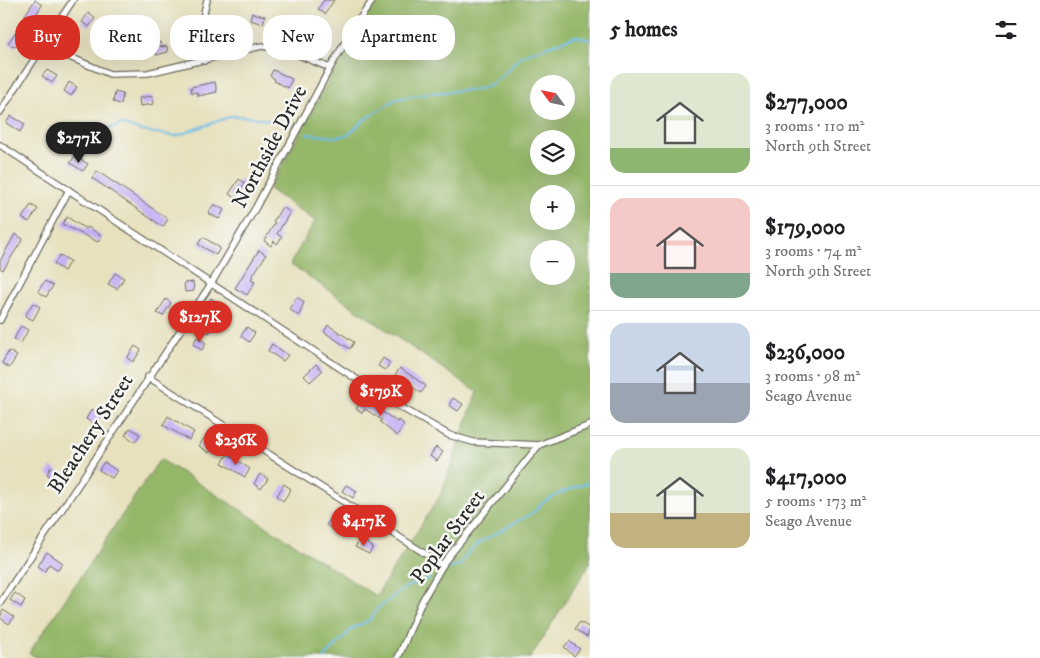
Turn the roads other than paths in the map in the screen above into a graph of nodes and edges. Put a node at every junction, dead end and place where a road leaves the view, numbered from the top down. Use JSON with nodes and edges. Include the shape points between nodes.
{"nodes":[{"id":1,"x":73,"y":0,"type":"edge"},
{"id":2,"x":206,"y":0,"type":"edge"},
{"id":3,"x":373,"y":0,"type":"edge"},
{"id":4,"x":63,"y":15,"type":"edge"},
{"id":5,"x":34,"y":60,"type":"edge"},
{"id":6,"x":77,"y":60,"type":"edge"},
{"id":7,"x":204,"y":61,"type":"junction"},
{"id":8,"x":330,"y":68,"type":"junction"},
{"id":9,"x":0,"y":112,"type":"edge"},
{"id":10,"x":0,"y":145,"type":"edge"},
{"id":11,"x":69,"y":190,"type":"junction"},
{"id":12,"x":211,"y":284,"type":"junction"},
{"id":13,"x":0,"y":320,"type":"edge"},
{"id":14,"x":148,"y":377,"type":"junction"},
{"id":15,"x":590,"y":425,"type":"edge"},
{"id":16,"x":539,"y":445,"type":"junction"},
{"id":17,"x":443,"y":565,"type":"junction"},
{"id":18,"x":0,"y":603,"type":"edge"},
{"id":19,"x":398,"y":658,"type":"edge"}],
"edges":[{"from":1,"to":4,"type":"street"},
{"from":2,"to":7,"type":"street"},
{"from":3,"to":8,"type":"street","name":"Northside Drive"},
{"from":5,"to":9,"type":"street"},
{"from":6,"to":7,"type":"street","via":[[110,74],[148,73]]},
{"from":7,"to":8,"type":"street","via":[[262,46],[287,50]]},
{"from":8,"to":12,"type":"street","name":"Northside Drive"},
{"from":10,"to":11,"type":"street"},
{"from":11,"to":12,"type":"street"},
{"from":11,"to":13,"type":"street"},
{"from":12,"to":14,"type":"street","name":"Bleachery Street"},
{"from":12,"to":16,"type":"street","via":[[417,419],[448,435],[473,442]]},
{"from":14,"to":17,"type":"street"},
{"from":14,"to":18,"type":"street","name":"Bleachery Street"},
{"from":15,"to":16,"type":"street"},
{"from":16,"to":17,"type":"street","name":"Poplar Street"},
{"from":17,"to":19,"type":"street","name":"Poplar Street","via":[[422,601]]}]}
